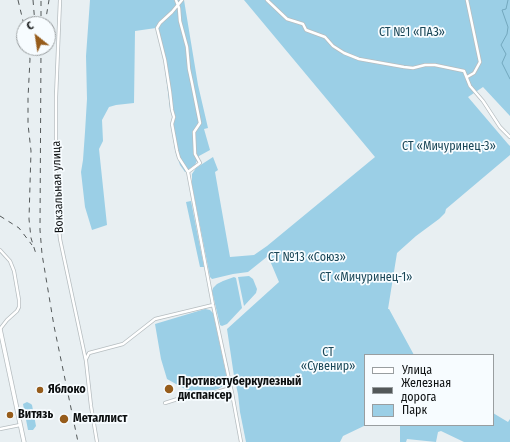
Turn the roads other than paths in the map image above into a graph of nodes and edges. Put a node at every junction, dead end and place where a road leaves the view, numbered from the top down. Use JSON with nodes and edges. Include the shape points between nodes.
{"nodes":[{"id":1,"x":60,"y":0,"type":"edge"},
{"id":2,"x":176,"y":0,"type":"edge"},
{"id":3,"x":182,"y":0,"type":"edge"},
{"id":4,"x":267,"y":0,"type":"edge"},
{"id":5,"x":467,"y":0,"type":"edge"},
{"id":6,"x":178,"y":5,"type":"junction"},
{"id":7,"x":467,"y":78,"type":"junction"},
{"id":8,"x":510,"y":137,"type":"edge"},
{"id":9,"x":188,"y":172,"type":"junction"},
{"id":10,"x":0,"y":250,"type":"edge"},
{"id":11,"x":213,"y":305,"type":"junction"},
{"id":12,"x":0,"y":329,"type":"edge"},
{"id":13,"x":86,"y":361,"type":"junction"},
{"id":14,"x":231,"y":388,"type":"junction"},
{"id":15,"x":165,"y":402,"type":"dead end"},
{"id":16,"x":20,"y":424,"type":"junction"},
{"id":17,"x":0,"y":429,"type":"edge"},
{"id":18,"x":24,"y":442,"type":"edge"},
{"id":19,"x":97,"y":442,"type":"edge"},
{"id":20,"x":241,"y":442,"type":"edge"}],
"edges":[{"from":1,"to":13,"type":"street","name":"Вокзальная улица","via":[[56,97],[56,198],[60,239]]},
{"from":2,"to":6,"type":"street"},
{"from":3,"to":6,"type":"street"},
{"from":4,"to":7,"type":"street","via":[[287,19],[303,24],[306,30],[325,37],[344,53],[359,59],[413,68],[435,65],[464,71]]},
{"from":5,"to":7,"type":"street","via":[[480,62],[474,73]]},
{"from":6,"to":9,"type":"street","via":[[200,123],[194,132],[195,154],[200,163]]},
{"from":6,"to":9,"type":"street","via":[[157,28],[165,60],[177,151]]},
{"from":7,"to":8,"type":"street","via":[[470,86]]},
{"from":9,"to":11,"type":"street"},
{"from":10,"to":12,"type":"street","via":[[8,258],[14,271],[19,307]]},
{"from":11,"to":13,"type":"street","via":[[155,319],[123,344],[89,353]]},
{"from":11,"to":14,"type":"street"},
{"from":12,"to":16,"type":"street"},
{"from":13,"to":19,"type":"street","name":"Вокзальная улица"},
{"from":14,"to":15,"type":"street","via":[[204,396],[186,396]]},
{"from":14,"to":20,"type":"street"},
{"from":16,"to":17,"type":"street"},
{"from":16,"to":18,"type":"street"}]}
